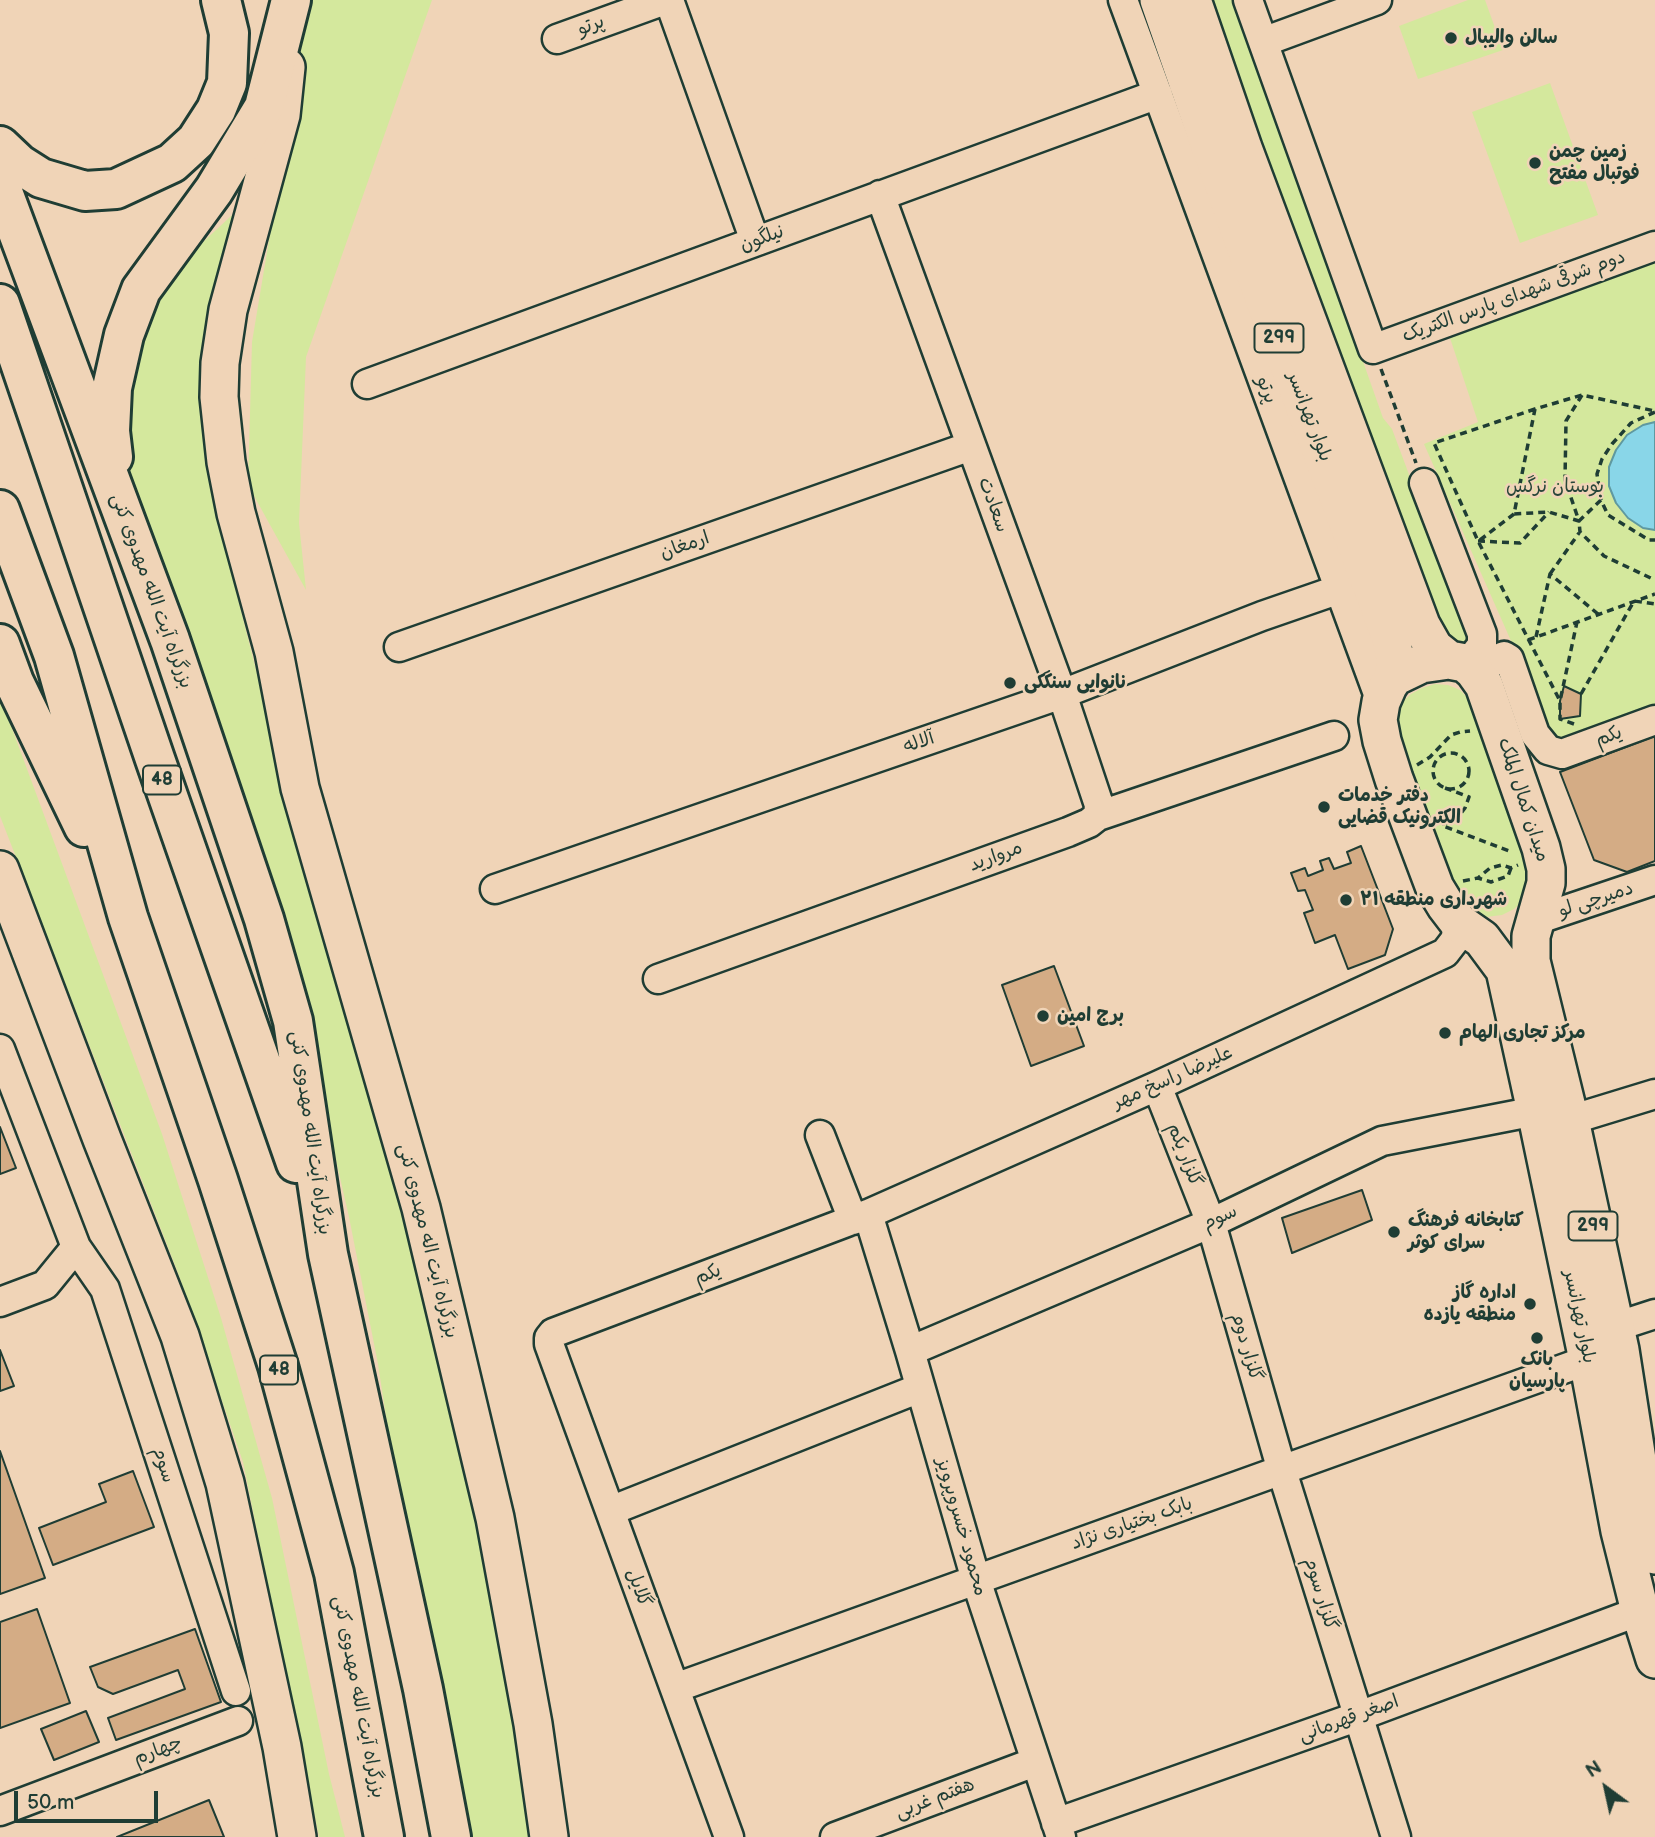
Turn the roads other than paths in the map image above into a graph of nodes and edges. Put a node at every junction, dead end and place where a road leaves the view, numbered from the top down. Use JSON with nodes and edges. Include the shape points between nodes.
{"nodes":[{"id":1,"x":221,"y":0,"type":"edge"},
{"id":2,"x":292,"y":0,"type":"edge"},
{"id":3,"x":667,"y":0,"type":"edge"},
{"id":4,"x":1192,"y":0,"type":"edge"},
{"id":5,"x":1248,"y":0,"type":"edge"},
{"id":6,"x":1377,"y":0,"type":"edge"},
{"id":7,"x":1133,"y":1,"type":"edge"},
{"id":8,"x":557,"y":38,"type":"dead end"},
{"id":9,"x":1263,"y":42,"type":"junction"},
{"id":10,"x":1158,"y":94,"type":"junction"},
{"id":11,"x":0,"y":146,"type":"edge"},
{"id":12,"x":0,"y":184,"type":"edge"},
{"id":13,"x":880,"y":195,"type":"junction"},
{"id":14,"x":755,"y":241,"type":"junction"},
{"id":15,"x":1655,"y":246,"type":"edge"},
{"id":16,"x":0,"y":304,"type":"edge"},
{"id":17,"x":367,"y":384,"type":"dead end"},
{"id":18,"x":971,"y":446,"type":"junction"},
{"id":19,"x":1424,"y":483,"type":"road end"},
{"id":20,"x":118,"y":497,"type":"junction"},
{"id":21,"x":0,"y":510,"type":"edge"},
{"id":22,"x":1339,"y":589,"type":"junction"},
{"id":23,"x":0,"y":645,"type":"edge"},
{"id":24,"x":399,"y":647,"type":"dead end"},
{"id":25,"x":1462,"y":665,"type":"junction"},
{"id":26,"x":1388,"y":689,"type":"junction"},
{"id":27,"x":1062,"y":694,"type":"junction"},
{"id":28,"x":1655,"y":720,"type":"edge"},
{"id":29,"x":1334,"y":736,"type":"dead end"},
{"id":30,"x":1098,"y":816,"type":"junction"},
{"id":31,"x":0,"y":870,"type":"edge"},
{"id":32,"x":1655,"y":880,"type":"edge"},
{"id":33,"x":495,"y":889,"type":"dead end"},
{"id":34,"x":128,"y":916,"type":"junction"},
{"id":35,"x":1536,"y":920,"type":"junction"},
{"id":36,"x":1471,"y":931,"type":"junction"},
{"id":37,"x":658,"y":979,"type":"dead end"},
{"id":38,"x":0,"y":1049,"type":"edge"},
{"id":39,"x":7,"y":1085,"type":"edge"},
{"id":40,"x":1157,"y":1086,"type":"junction"},
{"id":41,"x":1655,"y":1094,"type":"edge"},
{"id":42,"x":1553,"y":1116,"type":"junction"},
{"id":43,"x":820,"y":1135,"type":"dead end"},
{"id":44,"x":860,"y":1217,"type":"junction"},
{"id":45,"x":1211,"y":1223,"type":"junction"},
{"id":46,"x":76,"y":1247,"type":"junction"},
{"id":47,"x":328,"y":1254,"type":"junction"},
{"id":48,"x":0,"y":1302,"type":"edge"},
{"id":49,"x":1655,"y":1314,"type":"edge"},
{"id":50,"x":1615,"y":1328,"type":"junction"},
{"id":51,"x":549,"y":1338,"type":"joint"},
{"id":52,"x":910,"y":1351,"type":"junction"},
{"id":53,"x":1588,"y":1360,"type":"junction"},
{"id":54,"x":920,"y":1388,"type":"junction"},
{"id":55,"x":1282,"y":1471,"type":"junction"},
{"id":56,"x":610,"y":1511,"type":"junction"},
{"id":57,"x":1653,"y":1542,"type":"edge"},
{"id":58,"x":976,"y":1580,"type":"junction"},
{"id":59,"x":1640,"y":1611,"type":"junction"},
{"id":60,"x":1655,"y":1659,"type":"edge"},
{"id":61,"x":675,"y":1688,"type":"junction"},
{"id":62,"x":236,"y":1691,"type":"dead end"},
{"id":63,"x":1359,"y":1716,"type":"junction"},
{"id":64,"x":238,"y":1721,"type":"dead end"},
{"id":65,"x":369,"y":1751,"type":"junction"},
{"id":66,"x":1035,"y":1762,"type":"junction"},
{"id":67,"x":0,"y":1811,"type":"edge"},
{"id":68,"x":1058,"y":1830,"type":"edge"},
{"id":69,"x":297,"y":1837,"type":"edge"},
{"id":70,"x":362,"y":1837,"type":"edge"},
{"id":71,"x":384,"y":1837,"type":"edge"},
{"id":72,"x":451,"y":1837,"type":"edge"},
{"id":73,"x":549,"y":1837,"type":"edge"},
{"id":74,"x":729,"y":1837,"type":"edge"},
{"id":75,"x":835,"y":1837,"type":"edge"},
{"id":76,"x":1396,"y":1837,"type":"edge"}],
"edges":[{"from":1,"to":11,"type":"highway","via":[[229,33],[227,83],[196,141],[172,163],[116,190],[85,191],[41,178]]},
{"from":2,"to":20,"type":"highway","via":[[264,107],[214,190],[141,290],[124,335],[110,431]]},
{"from":2,"to":73,"type":"main road","name":"بزرگراه آیت اله مهدوی کنی","via":[[281,115],[228,310],[220,363],[226,462],[274,652],[300,788],[421,1208],[495,1518]]},
{"from":3,"to":8,"type":"street","name":"پرتو"},
{"from":3,"to":14,"type":"street"},
{"from":4,"to":25,"type":"main road","name":"بلوار تهرانسر","number":"299","via":[[1421,625],[1434,648]]},
{"from":5,"to":9,"type":"street"},
{"from":6,"to":9,"type":"street"},
{"from":7,"to":10,"type":"street","name":"پرتو"},
{"from":7,"to":26,"type":"main road","name":"بلوار تهرانسر","number":"299","via":[[1253,269],[1391,638],[1395,659]]},
{"from":9,"to":15,"type":"street","name":"دوم شرقی شهدای پارس الکتریک","via":[[1373,349]]},
{"from":10,"to":13,"type":"street","name":"نیلگون"},
{"from":10,"to":22,"type":"street","name":"پرتو"},
{"from":12,"to":20,"type":"highway","name":"بزرگراه آیت الله مهدوی کنی"},
{"from":13,"to":14,"type":"street","name":"نیلگون"},
{"from":13,"to":18,"type":"street","name":"سعادت"},
{"from":14,"to":17,"type":"street","name":"نیلگون"},
{"from":16,"to":47,"type":"highway","name":"بزرگراه آیت الله مهدوی کنی","number":"48"},
{"from":18,"to":24,"type":"street","name":"ارمغان"},
{"from":18,"to":27,"type":"street","name":"سعادت"},
{"from":19,"to":25,"type":"street","via":[[1482,634],[1482,645]]},
{"from":20,"to":47,"type":"highway","name":"بزرگراه آیت الله مهدوی کنی","via":[[264,919],[293,1021]]},
{"from":21,"to":34,"type":"highway","name":"بزرگراه آیت الله مهدوی کنی","number":"48","via":[[54,656]]},
{"from":22,"to":26,"type":"street","name":"پرتو"},
{"from":22,"to":27,"type":"street","name":"آلاله"},
{"from":23,"to":34,"type":"highway","name":"بزرگراه آیت الله مهدوی کنی"},
{"from":25,"to":26,"type":"main road","via":[[1421,664]]},
{"from":25,"to":28,"type":"street","name":"یکم","via":[[1504,656],[1509,659],[1535,734],[1548,750],[1562,754]]},
{"from":25,"to":35,"type":"main road","name":"میدان کمال الملک","via":[[1484,685],[1541,848],[1546,883]]},
{"from":26,"to":36,"type":"main road","via":[[1378,720],[1394,779],[1435,888]]},
{"from":27,"to":30,"type":"street","name":"سعادت","via":[[1099,805]]},
{"from":27,"to":33,"type":"street","name":"آلاله"},
{"from":29,"to":30,"type":"street","name":"مروارید"},
{"from":30,"to":37,"type":"street","name":"مروارید","via":[[1068,832]]},
{"from":31,"to":69,"type":"main road","via":[[180,1336],[225,1483]]},
{"from":32,"to":35,"type":"street","name":"دمیرچی لو"},
{"from":34,"to":65,"type":"highway","name":"بزرگراه آیت الله مهدوی کنی","number":"48","via":[[278,1366],[334,1573]]},
{"from":35,"to":36,"type":"main road","via":[[1510,934]]},
{"from":35,"to":42,"type":"main road","name":"بلوار تهرانسر","number":"299","via":[[1531,961]]},
{"from":36,"to":40,"type":"street","name":"علیرضا راسخ مهر","via":[[1445,953]]},
{"from":36,"to":42,"type":"main road","name":"بلوار تهرانسر","number":"299","via":[[1505,970]]},
{"from":38,"to":39,"type":"street"},
{"from":39,"to":46,"type":"street","name":"سوم"},
{"from":40,"to":44,"type":"street","name":"علیرضا راسخ مهر"},
{"from":40,"to":45,"type":"street","name":"گلزار یکم"},
{"from":41,"to":42,"type":"street","name":"سوم"},
{"from":42,"to":45,"type":"street","name":"سوم","via":[[1382,1141]]},
{"from":42,"to":50,"type":"main road","name":"بلوار تهرانسر","number":"299"},
{"from":42,"to":53,"type":"main road","name":"بلوار تهرانسر","number":"299"},
{"from":43,"to":44,"type":"street","name":"محمود خسروپرویز"},
{"from":44,"to":51,"type":"street","name":"یکم"},
{"from":44,"to":52,"type":"street","name":"محمود خسروپرویز"},
{"from":45,"to":52,"type":"street","name":"سوم"},
{"from":45,"to":55,"type":"street","name":"گلزار دوم"},
{"from":46,"to":48,"type":"street","via":[[45,1285]]},
{"from":46,"to":62,"type":"street","name":"سوم","via":[[105,1289]]},
{"from":47,"to":72,"type":"highway","number":"48"},
{"from":49,"to":50,"type":"street"},
{"from":50,"to":57,"type":"main road","name":"بلوار تهرانسر","number":"299"},
{"from":51,"to":56,"type":"street","name":"گلایل"},
{"from":52,"to":54,"type":"street","name":"محمود خسروپرویز"},
{"from":53,"to":55,"type":"street","name":"بابک بختیاری نژاد"},
{"from":53,"to":59,"type":"main road","name":"بلوار تهرانسر","number":"299"},
{"from":54,"to":56,"type":"street"},
{"from":54,"to":58,"type":"street","name":"محمود خسروپرویز"},
{"from":55,"to":58,"type":"street","name":"بابک بختیاری نژاد"},
{"from":55,"to":63,"type":"street","name":"گلزار سوم"},
{"from":56,"to":61,"type":"street","name":"گلایل"},
{"from":58,"to":61,"type":"street","name":"بابک بختیاری نژاد"},
{"from":58,"to":66,"type":"street","name":"محمود خسروپرویز"},
{"from":59,"to":60,"type":"main road","name":"بلوار تهرانسر","number":"299"},
{"from":59,"to":63,"type":"street","name":"اصغر قهرمانی"},
{"from":61,"to":74,"type":"street","name":"گلایل"},
{"from":63,"to":68,"type":"street","name":"اصغر قهرمانی"},
{"from":63,"to":76,"type":"street","name":"گلزار سوم"},
{"from":64,"to":67,"type":"street","name":"چهارم"},
{"from":65,"to":70,"type":"highway"},
{"from":65,"to":71,"type":"highway","name":"بزرگراه آیت الله مهدوی کنی","number":"48"},
{"from":66,"to":68,"type":"street","name":"محمود خسروپرویز"},
{"from":66,"to":75,"type":"street","name":"هفتم غربی"}]}
